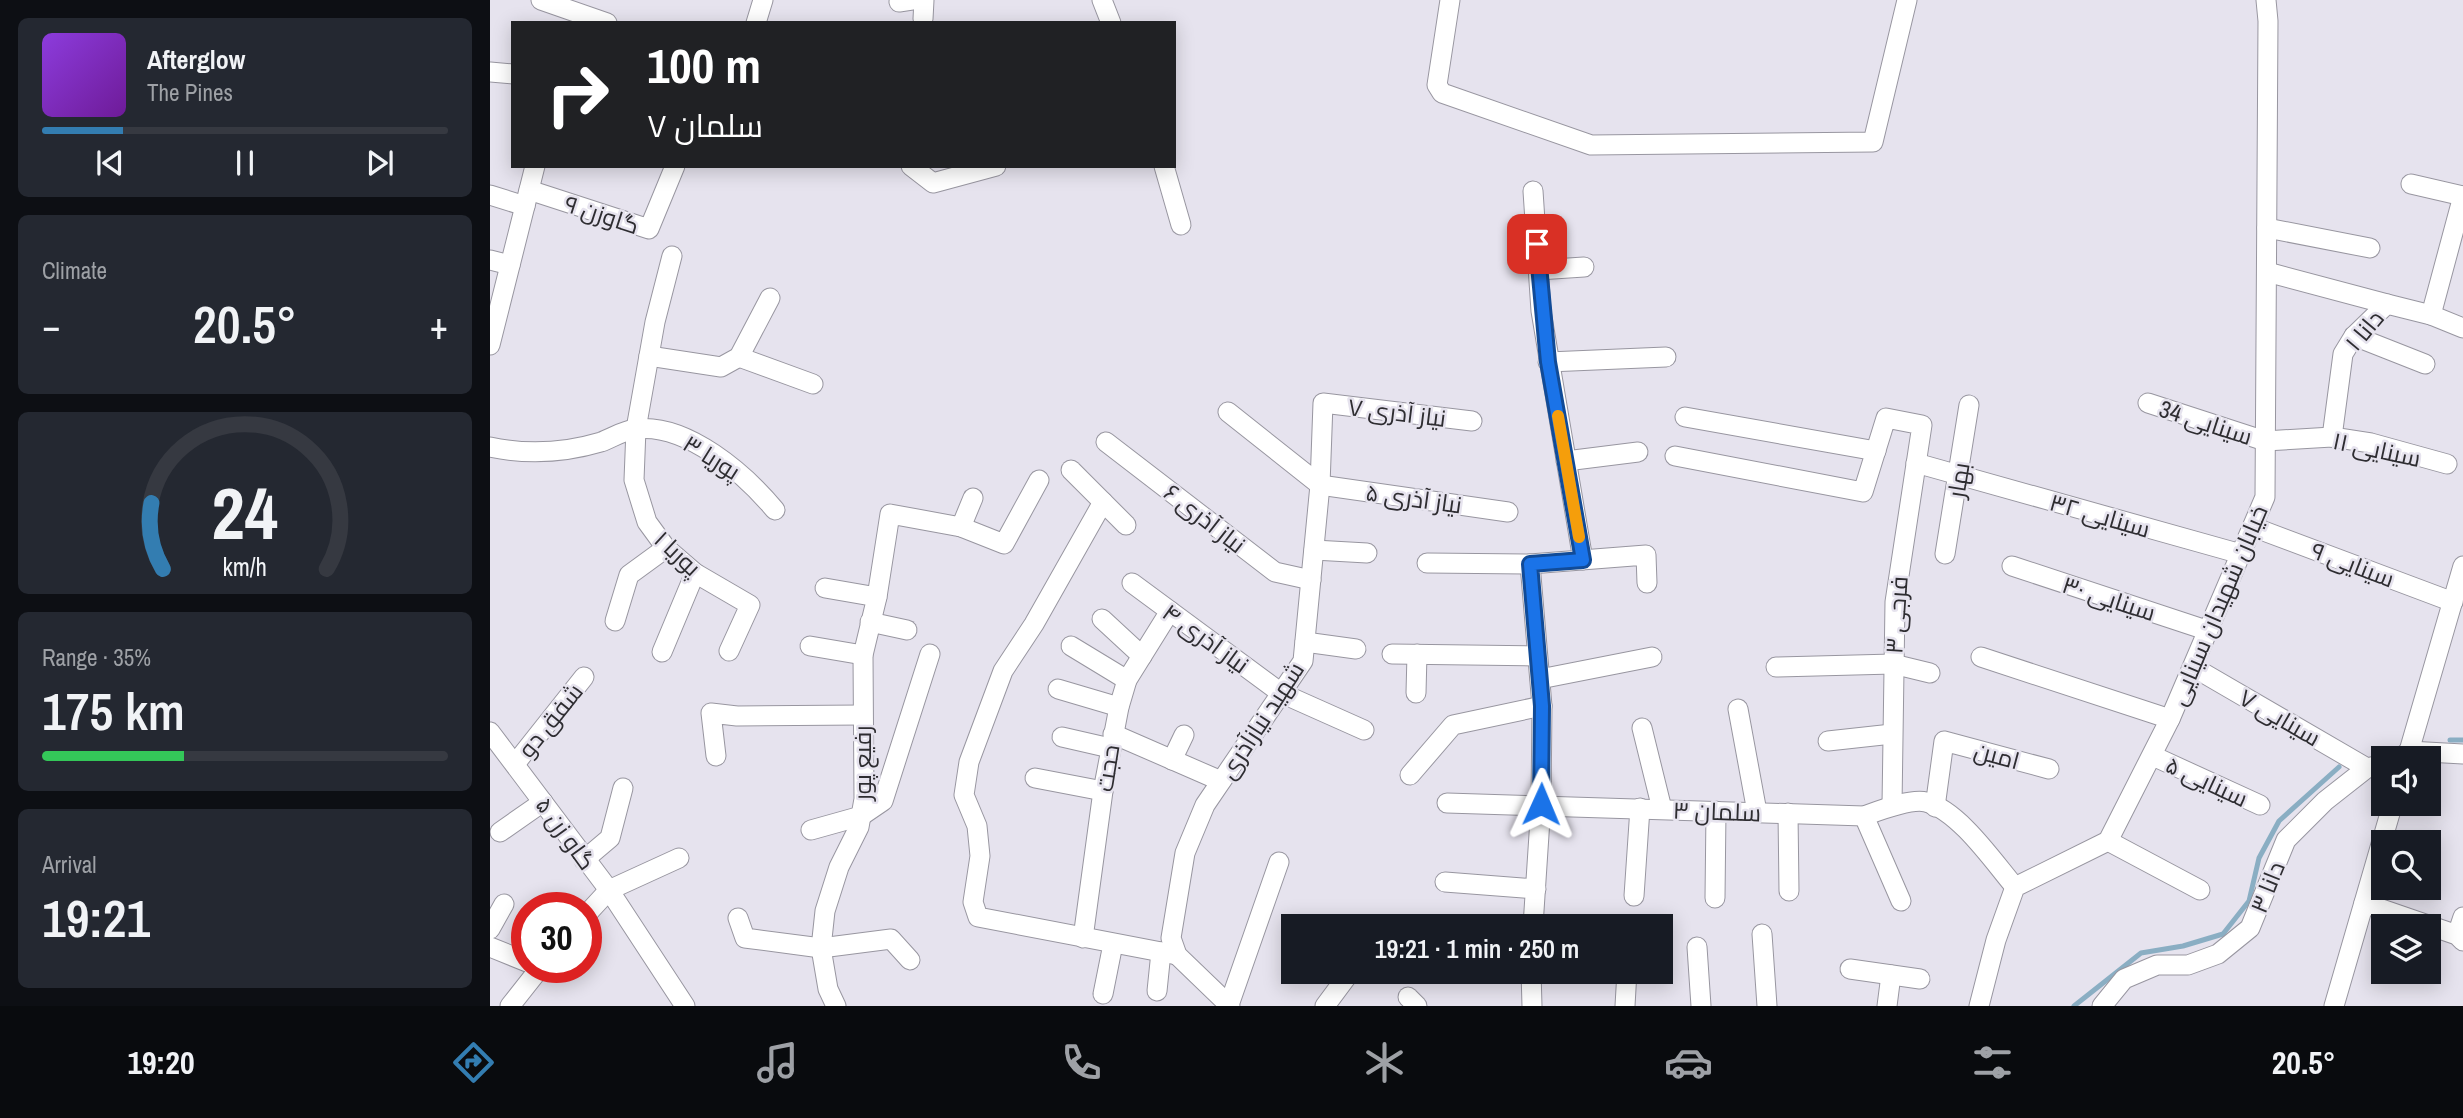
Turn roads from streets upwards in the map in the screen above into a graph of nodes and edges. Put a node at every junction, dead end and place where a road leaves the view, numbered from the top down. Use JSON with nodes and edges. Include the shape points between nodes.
{"nodes":[{"id":1,"x":541,"y":0,"type":"edge"},
{"id":2,"x":763,"y":0,"type":"edge"},
{"id":3,"x":1102,"y":0,"type":"edge"},
{"id":4,"x":1450,"y":0,"type":"edge"},
{"id":5,"x":1907,"y":0,"type":"edge"},
{"id":6,"x":2266,"y":0,"type":"edge"},
{"id":7,"x":574,"y":12,"type":"edge"},
{"id":8,"x":601,"y":21,"type":"edge"},
{"id":9,"x":757,"y":21,"type":"edge"},
{"id":10,"x":1110,"y":21,"type":"edge"},
{"id":11,"x":490,"y":72,"type":"edge"},
{"id":12,"x":511,"y":74,"type":"edge"},
{"id":13,"x":534,"y":168,"type":"edge"},
{"id":14,"x":675,"y":168,"type":"edge"},
{"id":15,"x":914,"y":168,"type":"edge"},
{"id":16,"x":989,"y":168,"type":"edge"},
{"id":17,"x":1165,"y":168,"type":"edge"},
{"id":18,"x":2411,"y":184,"type":"dead end"},
{"id":19,"x":1533,"y":191,"type":"dead end"},
{"id":20,"x":490,"y":195,"type":"edge"},
{"id":21,"x":2463,"y":196,"type":"edge"},
{"id":22,"x":527,"y":198,"type":"junction"},
{"id":23,"x":1181,"y":225,"type":"dead end"},
{"id":24,"x":2267,"y":228,"type":"junction"},
{"id":25,"x":2370,"y":248,"type":"dead end"},
{"id":26,"x":673,"y":256,"type":"dead end"},
{"id":27,"x":490,"y":260,"type":"edge"},
{"id":28,"x":510,"y":265,"type":"junction"},
{"id":29,"x":1584,"y":267,"type":"dead end"},
{"id":30,"x":1538,"y":270,"type":"junction"},
{"id":31,"x":2267,"y":272,"type":"junction"},
{"id":32,"x":769,"y":298,"type":"dead end"},
{"id":33,"x":2386,"y":304,"type":"junction"},
{"id":34,"x":2431,"y":315,"type":"junction"},
{"id":35,"x":2463,"y":328,"type":"edge"},
{"id":36,"x":2354,"y":335,"type":"junction"},
{"id":37,"x":490,"y":345,"type":"edge"},
{"id":38,"x":649,"y":356,"type":"junction"},
{"id":39,"x":739,"y":357,"type":"junction"},
{"id":40,"x":1666,"y":357,"type":"dead end"},
{"id":41,"x":1548,"y":362,"type":"junction"},
{"id":42,"x":2425,"y":364,"type":"dead end"},
{"id":43,"x":813,"y":384,"type":"dead end"},
{"id":44,"x":2148,"y":402,"type":"dead end"},
{"id":45,"x":1323,"y":403,"type":"joint"},
{"id":46,"x":1969,"y":405,"type":"dead end"},
{"id":47,"x":1228,"y":412,"type":"dead end"},
{"id":48,"x":1685,"y":417,"type":"dead end"},
{"id":49,"x":1472,"y":421,"type":"dead end"},
{"id":50,"x":636,"y":429,"type":"junction"},
{"id":51,"x":2332,"y":437,"type":"junction"},
{"id":52,"x":2264,"y":441,"type":"junction"},
{"id":53,"x":1106,"y":442,"type":"dead end"},
{"id":54,"x":490,"y":447,"type":"edge"},
{"id":55,"x":1876,"y":451,"type":"junction"},
{"id":56,"x":1638,"y":452,"type":"dead end"},
{"id":57,"x":1675,"y":456,"type":"dead end"},
{"id":58,"x":1566,"y":461,"type":"junction"},
{"id":59,"x":1916,"y":463,"type":"junction"},
{"id":60,"x":2447,"y":464,"type":"dead end"},
{"id":61,"x":1071,"y":470,"type":"dead end"},
{"id":62,"x":1959,"y":475,"type":"junction"},
{"id":63,"x":1039,"y":480,"type":"dead end"},
{"id":64,"x":1320,"y":485,"type":"junction"},
{"id":65,"x":973,"y":498,"type":"dead end"},
{"id":66,"x":1103,"y":502,"type":"junction"},
{"id":67,"x":775,"y":510,"type":"dead end"},
{"id":68,"x":1508,"y":512,"type":"dead end"},
{"id":69,"x":1126,"y":525,"type":"dead end"},
{"id":70,"x":961,"y":527,"type":"junction"},
{"id":71,"x":2253,"y":527,"type":"junction"},
{"id":72,"x":666,"y":548,"type":"junction"},
{"id":73,"x":1314,"y":550,"type":"junction"},
{"id":74,"x":1367,"y":553,"type":"dead end"},
{"id":75,"x":1945,"y":554,"type":"dead end"},
{"id":76,"x":2241,"y":554,"type":"junction"},
{"id":77,"x":1583,"y":560,"type":"junction"},
{"id":78,"x":1427,"y":563,"type":"dead end"},
{"id":79,"x":1530,"y":564,"type":"junction"},
{"id":80,"x":2012,"y":566,"type":"dead end"},
{"id":81,"x":2463,"y":566,"type":"edge"},
{"id":82,"x":695,"y":573,"type":"junction"},
{"id":83,"x":1311,"y":580,"type":"junction"},
{"id":84,"x":1132,"y":583,"type":"dead end"},
{"id":85,"x":1647,"y":583,"type":"dead end"},
{"id":86,"x":825,"y":588,"type":"dead end"},
{"id":87,"x":877,"y":597,"type":"junction"},
{"id":88,"x":2452,"y":602,"type":"junction"},
{"id":89,"x":1170,"y":611,"type":"junction"},
{"id":90,"x":1102,"y":619,"type":"dead end"},
{"id":91,"x":615,"y":621,"type":"dead end"},
{"id":92,"x":870,"y":622,"type":"junction"},
{"id":93,"x":907,"y":630,"type":"dead end"},
{"id":94,"x":2206,"y":630,"type":"junction"},
{"id":95,"x":1305,"y":642,"type":"junction"},
{"id":96,"x":810,"y":646,"type":"dead end"},
{"id":97,"x":1071,"y":646,"type":"dead end"},
{"id":98,"x":1356,"y":649,"type":"dead end"},
{"id":99,"x":729,"y":651,"type":"dead end"},
{"id":100,"x":662,"y":652,"type":"dead end"},
{"id":101,"x":930,"y":654,"type":"dead end"},
{"id":102,"x":1392,"y":654,"type":"dead end"},
{"id":103,"x":1417,"y":654,"type":"junction"},
{"id":104,"x":863,"y":655,"type":"junction"},
{"id":105,"x":1142,"y":656,"type":"junction"},
{"id":106,"x":1538,"y":656,"type":"junction"},
{"id":107,"x":1652,"y":657,"type":"dead end"},
{"id":108,"x":1981,"y":657,"type":"dead end"},
{"id":109,"x":1893,"y":664,"type":"junction"},
{"id":110,"x":1776,"y":667,"type":"dead end"},
{"id":111,"x":2193,"y":667,"type":"junction"},
{"id":112,"x":1930,"y":673,"type":"dead end"},
{"id":113,"x":584,"y":677,"type":"dead end"},
{"id":114,"x":1540,"y":679,"type":"junction"},
{"id":115,"x":1127,"y":680,"type":"junction"},
{"id":116,"x":1058,"y":689,"type":"dead end"},
{"id":117,"x":1281,"y":693,"type":"junction"},
{"id":118,"x":1416,"y":693,"type":"dead end"},
{"id":119,"x":1119,"y":706,"type":"junction"},
{"id":120,"x":1542,"y":706,"type":"junction"},
{"id":121,"x":1738,"y":709,"type":"dead end"},
{"id":122,"x":862,"y":715,"type":"junction"},
{"id":123,"x":2170,"y":719,"type":"junction"},
{"id":124,"x":1642,"y":728,"type":"dead end"},
{"id":125,"x":1364,"y":730,"type":"dead end"},
{"id":126,"x":1892,"y":734,"type":"junction"},
{"id":127,"x":1184,"y":736,"type":"dead end"},
{"id":128,"x":1062,"y":737,"type":"dead end"},
{"id":129,"x":492,"y":739,"type":"edge"},
{"id":130,"x":1111,"y":741,"type":"junction"},
{"id":131,"x":1828,"y":741,"type":"dead end"},
{"id":132,"x":2409,"y":746,"type":"edge"},
{"id":133,"x":2463,"y":754,"type":"edge"},
{"id":134,"x":2441,"y":755,"type":"edge"},
{"id":135,"x":2153,"y":756,"type":"junction"},
{"id":136,"x":716,"y":757,"type":"dead end"},
{"id":137,"x":1172,"y":760,"type":"junction"},
{"id":138,"x":515,"y":764,"type":"junction"},
{"id":139,"x":2371,"y":764,"type":"edge"},
{"id":140,"x":2049,"y":769,"type":"dead end"},
{"id":141,"x":2371,"y":769,"type":"edge"},
{"id":142,"x":1410,"y":775,"type":"dead end"},
{"id":143,"x":1035,"y":778,"type":"dead end"},
{"id":144,"x":1221,"y":781,"type":"junction"},
{"id":145,"x":622,"y":788,"type":"dead end"},
{"id":146,"x":1103,"y":791,"type":"junction"},
{"id":147,"x":543,"y":802,"type":"junction"},
{"id":148,"x":1447,"y":803,"type":"dead end"},
{"id":149,"x":1541,"y":804,"type":"junction"},
{"id":150,"x":1892,"y":806,"type":"junction"},
{"id":151,"x":2260,"y":806,"type":"dead end"},
{"id":152,"x":1935,"y":807,"type":"junction"},
{"id":153,"x":1640,"y":808,"type":"junction"},
{"id":154,"x":1662,"y":809,"type":"junction"},
{"id":155,"x":1716,"y":811,"type":"junction"},
{"id":156,"x":1757,"y":812,"type":"junction"},
{"id":157,"x":1788,"y":813,"type":"junction"},
{"id":158,"x":861,"y":816,"type":"junction"},
{"id":159,"x":1864,"y":816,"type":"junction"},
{"id":160,"x":2389,"y":816,"type":"edge"},
{"id":161,"x":811,"y":830,"type":"dead end"},
{"id":162,"x":500,"y":832,"type":"dead end"},
{"id":163,"x":2108,"y":841,"type":"junction"},
{"id":164,"x":679,"y":858,"type":"dead end"},
{"id":165,"x":584,"y":860,"type":"junction"},
{"id":166,"x":1279,"y":862,"type":"dead end"},
{"id":167,"x":1445,"y":882,"type":"dead end"},
{"id":168,"x":2015,"y":887,"type":"junction"},
{"id":169,"x":1536,"y":889,"type":"junction"},
{"id":170,"x":608,"y":890,"type":"junction"},
{"id":171,"x":2200,"y":890,"type":"dead end"},
{"id":172,"x":1789,"y":891,"type":"dead end"},
{"id":173,"x":1634,"y":896,"type":"dead end"},
{"id":174,"x":602,"y":897,"type":"edge"},
{"id":175,"x":1715,"y":898,"type":"dead end"},
{"id":176,"x":1900,"y":901,"type":"dead end"},
{"id":177,"x":2364,"y":903,"type":"junction"},
{"id":178,"x":504,"y":904,"type":"dead end"},
{"id":179,"x":1534,"y":914,"type":"edge"},
{"id":180,"x":738,"y":918,"type":"dead end"},
{"id":181,"x":490,"y":929,"type":"edge"},
{"id":182,"x":2461,"y":931,"type":"edge"},
{"id":183,"x":1762,"y":934,"type":"dead end"},
{"id":184,"x":1083,"y":938,"type":"junction"},
{"id":185,"x":1114,"y":943,"type":"junction"},
{"id":186,"x":490,"y":947,"type":"edge"},
{"id":187,"x":1697,"y":947,"type":"dead end"},
{"id":188,"x":821,"y":948,"type":"junction"},
{"id":189,"x":1169,"y":954,"type":"junction"},
{"id":190,"x":511,"y":956,"type":"edge"},
{"id":191,"x":910,"y":960,"type":"dead end"},
{"id":192,"x":1850,"y":969,"type":"dead end"},
{"id":193,"x":1891,"y":975,"type":"junction"},
{"id":194,"x":1920,"y":979,"type":"dead end"},
{"id":195,"x":528,"y":983,"type":"edge"},
{"id":196,"x":1341,"y":984,"type":"edge"},
{"id":197,"x":1531,"y":984,"type":"edge"},
{"id":198,"x":1626,"y":984,"type":"edge"},
{"id":199,"x":1157,"y":991,"type":"dead end"},
{"id":200,"x":1103,"y":994,"type":"dead end"},
{"id":201,"x":1230,"y":1005,"type":"edge"},
{"id":202,"x":510,"y":1006,"type":"edge"},
{"id":203,"x":685,"y":1006,"type":"edge"},
{"id":204,"x":836,"y":1006,"type":"edge"},
{"id":205,"x":1325,"y":1006,"type":"edge"},
{"id":206,"x":1532,"y":1006,"type":"edge"},
{"id":207,"x":1625,"y":1006,"type":"edge"},
{"id":208,"x":1701,"y":1006,"type":"edge"},
{"id":209,"x":1767,"y":1006,"type":"edge"},
{"id":210,"x":1887,"y":1006,"type":"edge"},
{"id":211,"x":1979,"y":1006,"type":"edge"},
{"id":212,"x":2102,"y":1006,"type":"edge"},
{"id":213,"x":2334,"y":1006,"type":"edge"}],
"edges":[{"from":1,"to":7,"type":"street"},
{"from":2,"to":9,"type":"street"},
{"from":3,"to":10,"type":"street"},
{"from":4,"to":5,"type":"street","via":[[1437,85],[1442,93],[1591,145],[1632,145],[1873,142]]},
{"from":6,"to":24,"type":"street","name":"خیابان شهیدان سینایی"},
{"from":7,"to":8,"type":"street"},
{"from":11,"to":12,"type":"street"},
{"from":13,"to":22,"type":"street"},
{"from":14,"to":22,"type":"street","name":"گاوزن ۹","via":[[649,229]]},
{"from":15,"to":16,"type":"street","via":[[933,183]]},
{"from":17,"to":23,"type":"street"},
{"from":18,"to":21,"type":"street"},
{"from":19,"to":30,"type":"street"},
{"from":20,"to":22,"type":"street"},
{"from":21,"to":34,"type":"street"},
{"from":22,"to":28,"type":"street"},
{"from":24,"to":25,"type":"street"},
{"from":24,"to":31,"type":"street","name":"خیابان شهیدان سینایی"},
{"from":26,"to":38,"type":"street","name":"پوریا ۱"},
{"from":27,"to":28,"type":"street"},
{"from":28,"to":37,"type":"street"},
{"from":29,"to":30,"type":"street"},
{"from":30,"to":41,"type":"street"},
{"from":31,"to":33,"type":"street"},
{"from":31,"to":52,"type":"street","name":"خیابان شهیدان سینایی"},
{"from":32,"to":39,"type":"street"},
{"from":33,"to":34,"type":"street","name":"دانا ۱"},
{"from":33,"to":36,"type":"street","name":"دانا ۱"},
{"from":34,"to":35,"type":"street","name":"دانا ۱"},
{"from":36,"to":42,"type":"street"},
{"from":36,"to":51,"type":"street","name":"دانا ۱","via":[[2343,355]]},
{"from":38,"to":39,"type":"street","via":[[721,367]]},
{"from":38,"to":50,"type":"street","name":"پوریا ۱"},
{"from":39,"to":43,"type":"street"},
{"from":40,"to":41,"type":"street"},
{"from":41,"to":58,"type":"street"},
{"from":44,"to":52,"type":"street","name":"سینایی 34"},
{"from":45,"to":49,"type":"street","name":"نیاز آذری ۷"},
{"from":45,"to":64,"type":"street","name":"شهید نیازآذری"},
{"from":46,"to":62,"type":"street","name":"بهار"},
{"from":47,"to":64,"type":"street"},
{"from":48,"to":55,"type":"street"},
{"from":50,"to":54,"type":"street","via":[[563,449],[521,453]]},
{"from":50,"to":67,"type":"street","name":"پوریا ۳","via":[[674,434],[714,454],[752,482]]},
{"from":50,"to":72,"type":"street","name":"پوریا ۱","via":[[634,481],[647,522]]},
{"from":51,"to":52,"type":"street","name":"سینایی ۱۱"},
{"from":51,"to":60,"type":"street","name":"سینایی ۱۱"},
{"from":52,"to":71,"type":"street","name":"خیابان شهیدان سینایی","via":[[2264,497]]},
{"from":53,"to":83,"type":"street","name":"نیاز آذری ۶","via":[[1275,572]]},
{"from":55,"to":57,"type":"street","via":[[1863,492]]},
{"from":55,"to":59,"type":"street","name":"فرجی ۳","via":[[1886,418],[1922,425]]},
{"from":56,"to":58,"type":"street"},
{"from":58,"to":77,"type":"street"},
{"from":59,"to":62,"type":"street","name":"سینایی ۳۲"},
{"from":59,"to":109,"type":"street","name":"فرجی ۳","via":[[1895,602]]},
{"from":61,"to":66,"type":"street"},
{"from":62,"to":75,"type":"street","name":"بهار"},
{"from":62,"to":76,"type":"street","name":"سینایی ۳۲"},
{"from":63,"to":70,"type":"street","via":[[1004,544]]},
{"from":64,"to":68,"type":"street","name":"نیاز آذری ۵"},
{"from":64,"to":73,"type":"street","name":"شهید نیازآذری"},
{"from":65,"to":70,"type":"street"},
{"from":66,"to":69,"type":"street"},
{"from":66,"to":184,"type":"street","via":[[1003,671],[969,762],[964,795],[978,826],[980,856],[973,902],[978,917]]},
{"from":70,"to":87,"type":"street","name":"رفیع پور","via":[[890,514]]},
{"from":71,"to":76,"type":"street","name":"خیابان شهیدان سینایی"},
{"from":71,"to":88,"type":"street","name":"سینایی ۹"},
{"from":72,"to":82,"type":"street","name":"پوریا ۱"},
{"from":72,"to":91,"type":"street","via":[[629,575]]},
{"from":73,"to":74,"type":"street"},
{"from":73,"to":83,"type":"street","name":"شهید نیازآذری"},
{"from":76,"to":94,"type":"street","name":"خیابان شهیدان سینایی"},
{"from":77,"to":79,"type":"street"},
{"from":77,"to":85,"type":"street","via":[[1646,555]]},
{"from":78,"to":79,"type":"street"},
{"from":79,"to":106,"type":"street"},
{"from":80,"to":94,"type":"street","name":"سینایی ۳۰"},
{"from":81,"to":88,"type":"street"},
{"from":82,"to":99,"type":"street","name":"پوریا ۱","via":[[750,605]]},
{"from":82,"to":100,"type":"street"},
{"from":83,"to":95,"type":"street","name":"شهید نیازآذری"},
{"from":84,"to":89,"type":"street","name":"نیاز آذری ۴"},
{"from":86,"to":87,"type":"street"},
{"from":87,"to":92,"type":"street","name":"رفیع پور"},
{"from":88,"to":132,"type":"street"},
{"from":89,"to":105,"type":"street","name":"حجت"},
{"from":89,"to":117,"type":"street","name":"نیاز آذری ۴"},
{"from":90,"to":105,"type":"street"},
{"from":92,"to":93,"type":"street"},
{"from":92,"to":104,"type":"street","name":"رفیع پور"},
{"from":94,"to":111,"type":"street","name":"خیابان شهیدان سینایی"},
{"from":95,"to":98,"type":"street"},
{"from":95,"to":117,"type":"street","name":"شهید نیازآذری","via":[[1303,661]]},
{"from":96,"to":104,"type":"street"},
{"from":97,"to":115,"type":"street"},
{"from":101,"to":158,"type":"street","via":[[883,802]]},
{"from":102,"to":103,"type":"street"},
{"from":103,"to":106,"type":"street"},
{"from":103,"to":118,"type":"street"},
{"from":104,"to":122,"type":"street","name":"رفیع پور"},
{"from":105,"to":115,"type":"street","name":"حجت"},
{"from":106,"to":114,"type":"street"},
{"from":107,"to":114,"type":"street"},
{"from":108,"to":123,"type":"street"},
{"from":109,"to":110,"type":"street"},
{"from":109,"to":112,"type":"street"},
{"from":109,"to":126,"type":"street","name":"فرجی ۳"},
{"from":111,"to":123,"type":"street","name":"خیابان شهیدان سینایی"},
{"from":111,"to":139,"type":"street","name":"سینایی ۷"},
{"from":113,"to":138,"type":"street","name":"شفق دو"},
{"from":114,"to":120,"type":"street"},
{"from":115,"to":119,"type":"street","name":"حجت"},
{"from":116,"to":119,"type":"street"},
{"from":117,"to":125,"type":"street","name":"نیاز آذری ۴"},
{"from":117,"to":144,"type":"street","name":"شهید نیازآذری"},
{"from":119,"to":130,"type":"street","name":"حجت"},
{"from":120,"to":142,"type":"street","via":[[1452,725]]},
{"from":120,"to":149,"type":"street"},
{"from":121,"to":156,"type":"street"},
{"from":122,"to":136,"type":"street","via":[[711,713]]},
{"from":122,"to":158,"type":"street","name":"رفیع پور"},
{"from":123,"to":135,"type":"street","name":"خیابان شهیدان سینایی"},
{"from":124,"to":154,"type":"street"},
{"from":126,"to":131,"type":"street"},
{"from":126,"to":150,"type":"street","name":"فرجی ۳"},
{"from":127,"to":137,"type":"street"},
{"from":128,"to":130,"type":"street"},
{"from":129,"to":138,"type":"street","name":"گاو زن ۵"},
{"from":130,"to":137,"type":"street"},
{"from":130,"to":146,"type":"street","name":"حجت"},
{"from":133,"to":134,"type":"street"},
{"from":135,"to":151,"type":"street","name":"سینایی ۵"},
{"from":135,"to":163,"type":"street","name":"خیابان شهیدان سینایی"},
{"from":137,"to":144,"type":"street"},
{"from":138,"to":147,"type":"street","name":"گاو زن ۵"},
{"from":140,"to":152,"type":"street","name":"امین","via":[[1944,741]]},
{"from":141,"to":212,"type":"street","name":"دانا ۳","via":[[2325,801],[2286,840],[2250,928],[2218,954],[2188,965],[2157,965],[2124,979]]},
{"from":143,"to":146,"type":"street"},
{"from":144,"to":189,"type":"street","name":"شهید نیازآذری","via":[[1205,805],[1185,853]]},
{"from":145,"to":165,"type":"street","via":[[610,838]]},
{"from":146,"to":184,"type":"street","name":"حجت"},
{"from":147,"to":162,"type":"street"},
{"from":147,"to":165,"type":"street","name":"گاو زن ۵"},
{"from":148,"to":149,"type":"street","name":"سلمان ۳"},
{"from":149,"to":153,"type":"street","name":"سلمان ۳"},
{"from":149,"to":169,"type":"street"},
{"from":150,"to":152,"type":"street","name":"سلمان ۳","via":[[1925,801]]},
{"from":150,"to":159,"type":"street","name":"سلمان ۳"},
{"from":152,"to":168,"type":"street","via":[[1957,820]]},
{"from":153,"to":154,"type":"street","name":"سلمان ۳"},
{"from":153,"to":173,"type":"street"},
{"from":154,"to":155,"type":"street","name":"سلمان ۳"},
{"from":155,"to":156,"type":"street","name":"سلمان ۳"},
{"from":155,"to":175,"type":"street"},
{"from":156,"to":157,"type":"street","name":"سلمان ۳"},
{"from":157,"to":159,"type":"street","name":"سلمان ۳"},
{"from":157,"to":172,"type":"street"},
{"from":158,"to":161,"type":"street"},
{"from":158,"to":188,"type":"street","name":"رفیع پور","via":[[824,911]]},
{"from":159,"to":176,"type":"street"},
{"from":160,"to":177,"type":"street"},
{"from":163,"to":168,"type":"street"},
{"from":163,"to":171,"type":"street"},
{"from":164,"to":170,"type":"street"},
{"from":165,"to":170,"type":"street","name":"گاو زن ۵"},
{"from":166,"to":201,"type":"street"},
{"from":167,"to":169,"type":"street"},
{"from":168,"to":211,"type":"street"},
{"from":169,"to":179,"type":"street"},
{"from":170,"to":174,"type":"street"},
{"from":170,"to":203,"type":"street","name":"گاو زن ۵"},
{"from":177,"to":182,"type":"street"},
{"from":177,"to":213,"type":"street"},
{"from":178,"to":181,"type":"street"},
{"from":180,"to":188,"type":"street","via":[[745,938]]},
{"from":183,"to":209,"type":"street"},
{"from":184,"to":185,"type":"street"},
{"from":185,"to":189,"type":"street"},
{"from":185,"to":200,"type":"street"},
{"from":186,"to":190,"type":"street"},
{"from":187,"to":208,"type":"street"},
{"from":188,"to":191,"type":"street","via":[[891,939]]},
{"from":188,"to":204,"type":"street","name":"رفیع پور"},
{"from":189,"to":199,"type":"street","name":"شهید نیازآذری"},
{"from":189,"to":201,"type":"street"},
{"from":192,"to":193,"type":"street"},
{"from":193,"to":194,"type":"street"},
{"from":193,"to":210,"type":"street"},
{"from":195,"to":202,"type":"street"},
{"from":196,"to":205,"type":"street"},
{"from":197,"to":206,"type":"street"},
{"from":198,"to":207,"type":"street"}]}
